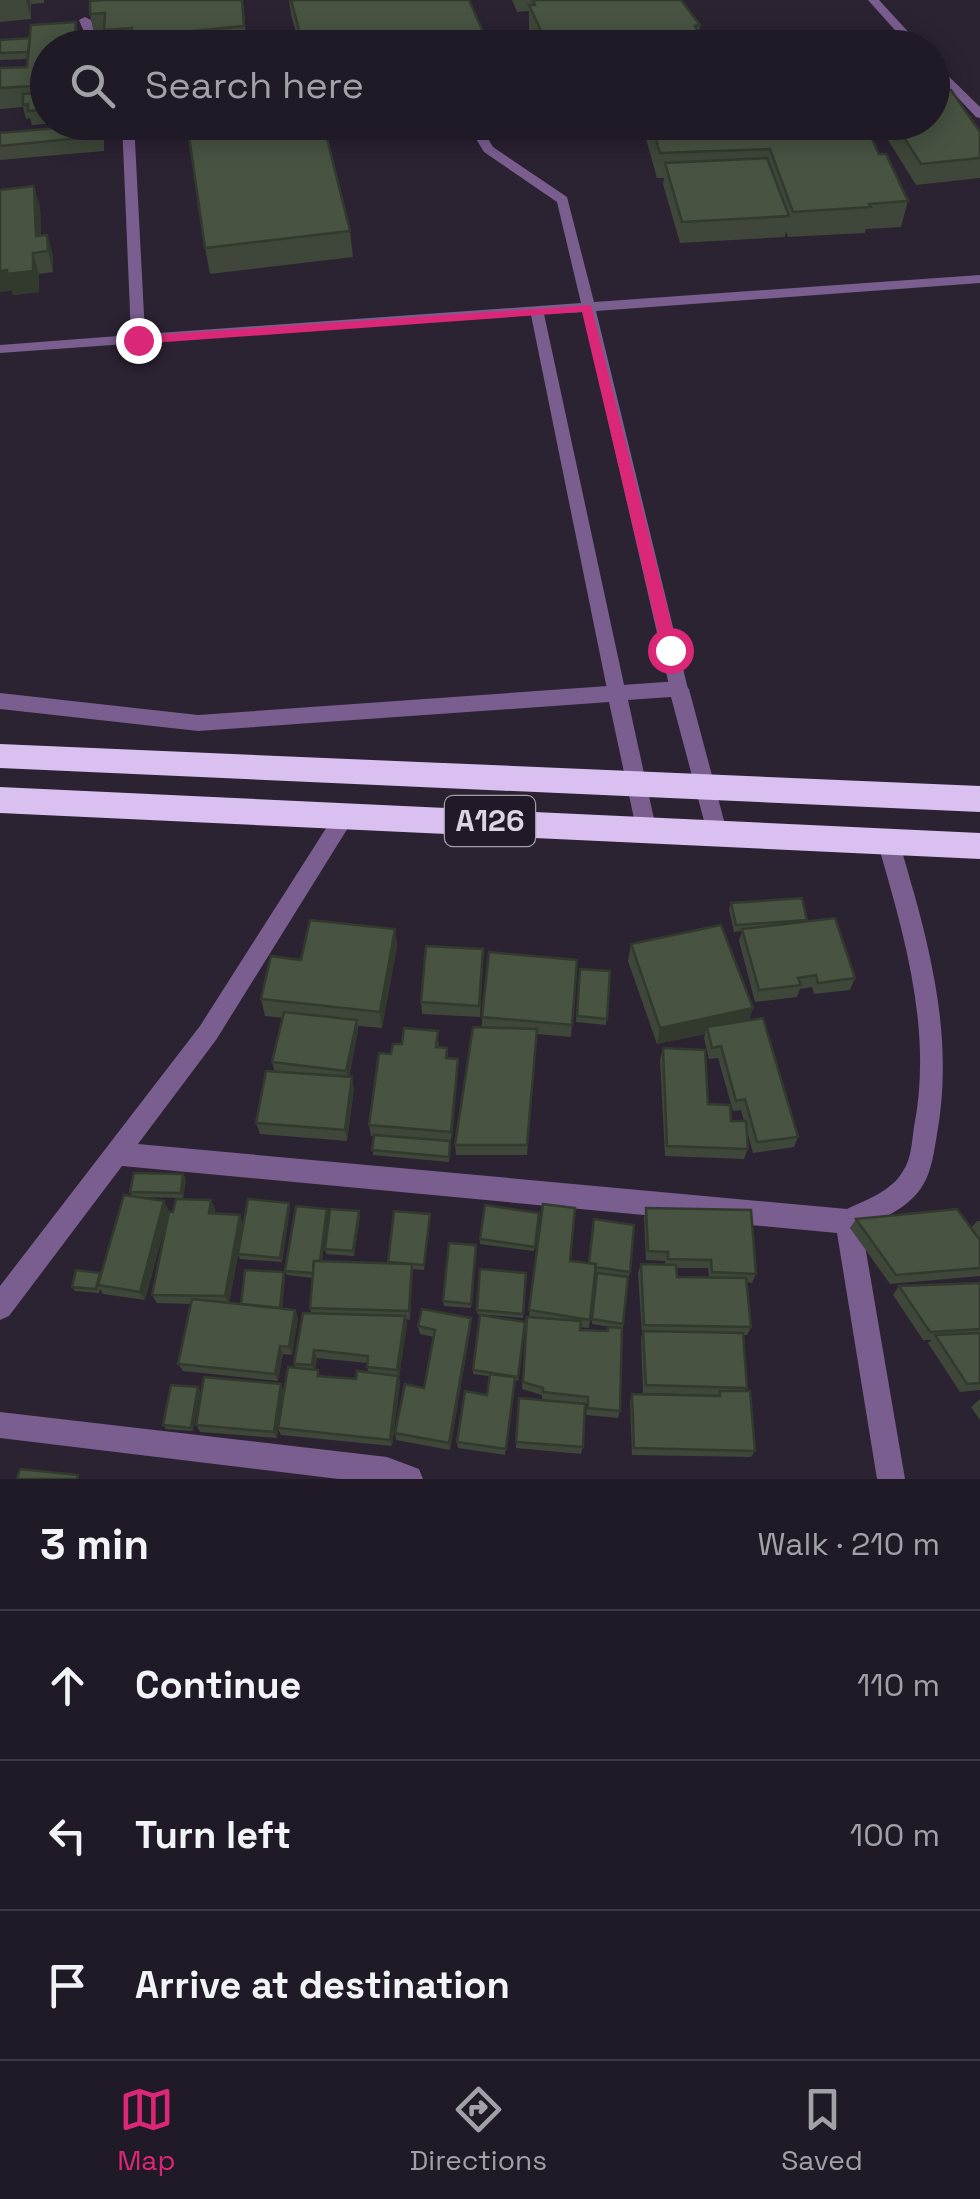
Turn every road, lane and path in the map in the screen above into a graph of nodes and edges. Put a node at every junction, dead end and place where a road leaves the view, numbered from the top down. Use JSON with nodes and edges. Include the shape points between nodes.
{"nodes":[{"id":1,"x":873,"y":0,"type":"edge"},
{"id":2,"x":85,"y":20,"type":"edge"},
{"id":3,"x":89,"y":30,"type":"edge"},
{"id":4,"x":901,"y":30,"type":"edge"},
{"id":5,"x":950,"y":82,"type":"edge"},
{"id":6,"x":980,"y":114,"type":"edge"},
{"id":7,"x":129,"y":140,"type":"edge"},
{"id":8,"x":483,"y":140,"type":"edge"},
{"id":9,"x":980,"y":279,"type":"edge"},
{"id":10,"x":587,"y":308,"type":"junction"},
{"id":11,"x":537,"y":312,"type":"junction"},
{"id":12,"x":138,"y":340,"type":"junction"},
{"id":13,"x":0,"y":350,"type":"edge"},
{"id":14,"x":680,"y":689,"type":"junction"},
{"id":15,"x":618,"y":694,"type":"junction"},
{"id":16,"x":0,"y":701,"type":"edge"},
{"id":17,"x":0,"y":756,"type":"edge"},
{"id":18,"x":636,"y":782,"type":"junction"},
{"id":19,"x":704,"y":785,"type":"junction"},
{"id":20,"x":980,"y":799,"type":"edge"},
{"id":21,"x":0,"y":800,"type":"edge"},
{"id":22,"x":344,"y":817,"type":"junction"},
{"id":23,"x":646,"y":828,"type":"junction"},
{"id":24,"x":718,"y":832,"type":"junction"},
{"id":25,"x":888,"y":841,"type":"junction"},
{"id":26,"x":980,"y":846,"type":"edge"},
{"id":27,"x":120,"y":1154,"type":"junction"},
{"id":28,"x":848,"y":1222,"type":"junction"},
{"id":29,"x":9,"y":1284,"type":"edge"},
{"id":30,"x":0,"y":1307,"type":"edge"},
{"id":31,"x":0,"y":1425,"type":"edge"},
{"id":32,"x":409,"y":1479,"type":"edge"},
{"id":33,"x":891,"y":1479,"type":"edge"}],
"edges":[{"from":1,"to":4,"type":"lane"},
{"from":2,"to":3,"type":"lane"},
{"from":5,"to":6,"type":"lane"},
{"from":7,"to":12,"type":"lane"},
{"from":8,"to":10,"type":"lane","via":[[563,200]]},
{"from":9,"to":10,"type":"lane"},
{"from":10,"to":11,"type":"lane"},
{"from":10,"to":14,"type":"lane"},
{"from":11,"to":12,"type":"lane"},
{"from":11,"to":15,"type":"lane"},
{"from":12,"to":13,"type":"lane"},
{"from":14,"to":15,"type":"street"},
{"from":14,"to":19,"type":"street"},
{"from":15,"to":16,"type":"street","via":[[198,722]]},
{"from":15,"to":18,"type":"street"},
{"from":17,"to":18,"type":"highway","number":"A126"},
{"from":18,"to":19,"type":"highway","number":"A126"},
{"from":18,"to":23,"type":"street"},
{"from":19,"to":20,"type":"highway","number":"A126"},
{"from":19,"to":24,"type":"street"},
{"from":21,"to":22,"type":"highway","number":"A126"},
{"from":22,"to":23,"type":"highway","number":"A126"},
{"from":22,"to":27,"type":"street","via":[[208,1033]]},
{"from":23,"to":24,"type":"highway","number":"A126"},
{"from":24,"to":25,"type":"highway","number":"A126"},
{"from":25,"to":26,"type":"highway","number":"A126"},
{"from":25,"to":28,"type":"street","via":[[932,1032],[926,1130],[914,1179]]},
{"from":27,"to":28,"type":"street"},
{"from":27,"to":29,"type":"street"},
{"from":28,"to":33,"type":"street"},
{"from":29,"to":30,"type":"street"},
{"from":31,"to":32,"type":"street","via":[[387,1471]]}]}
